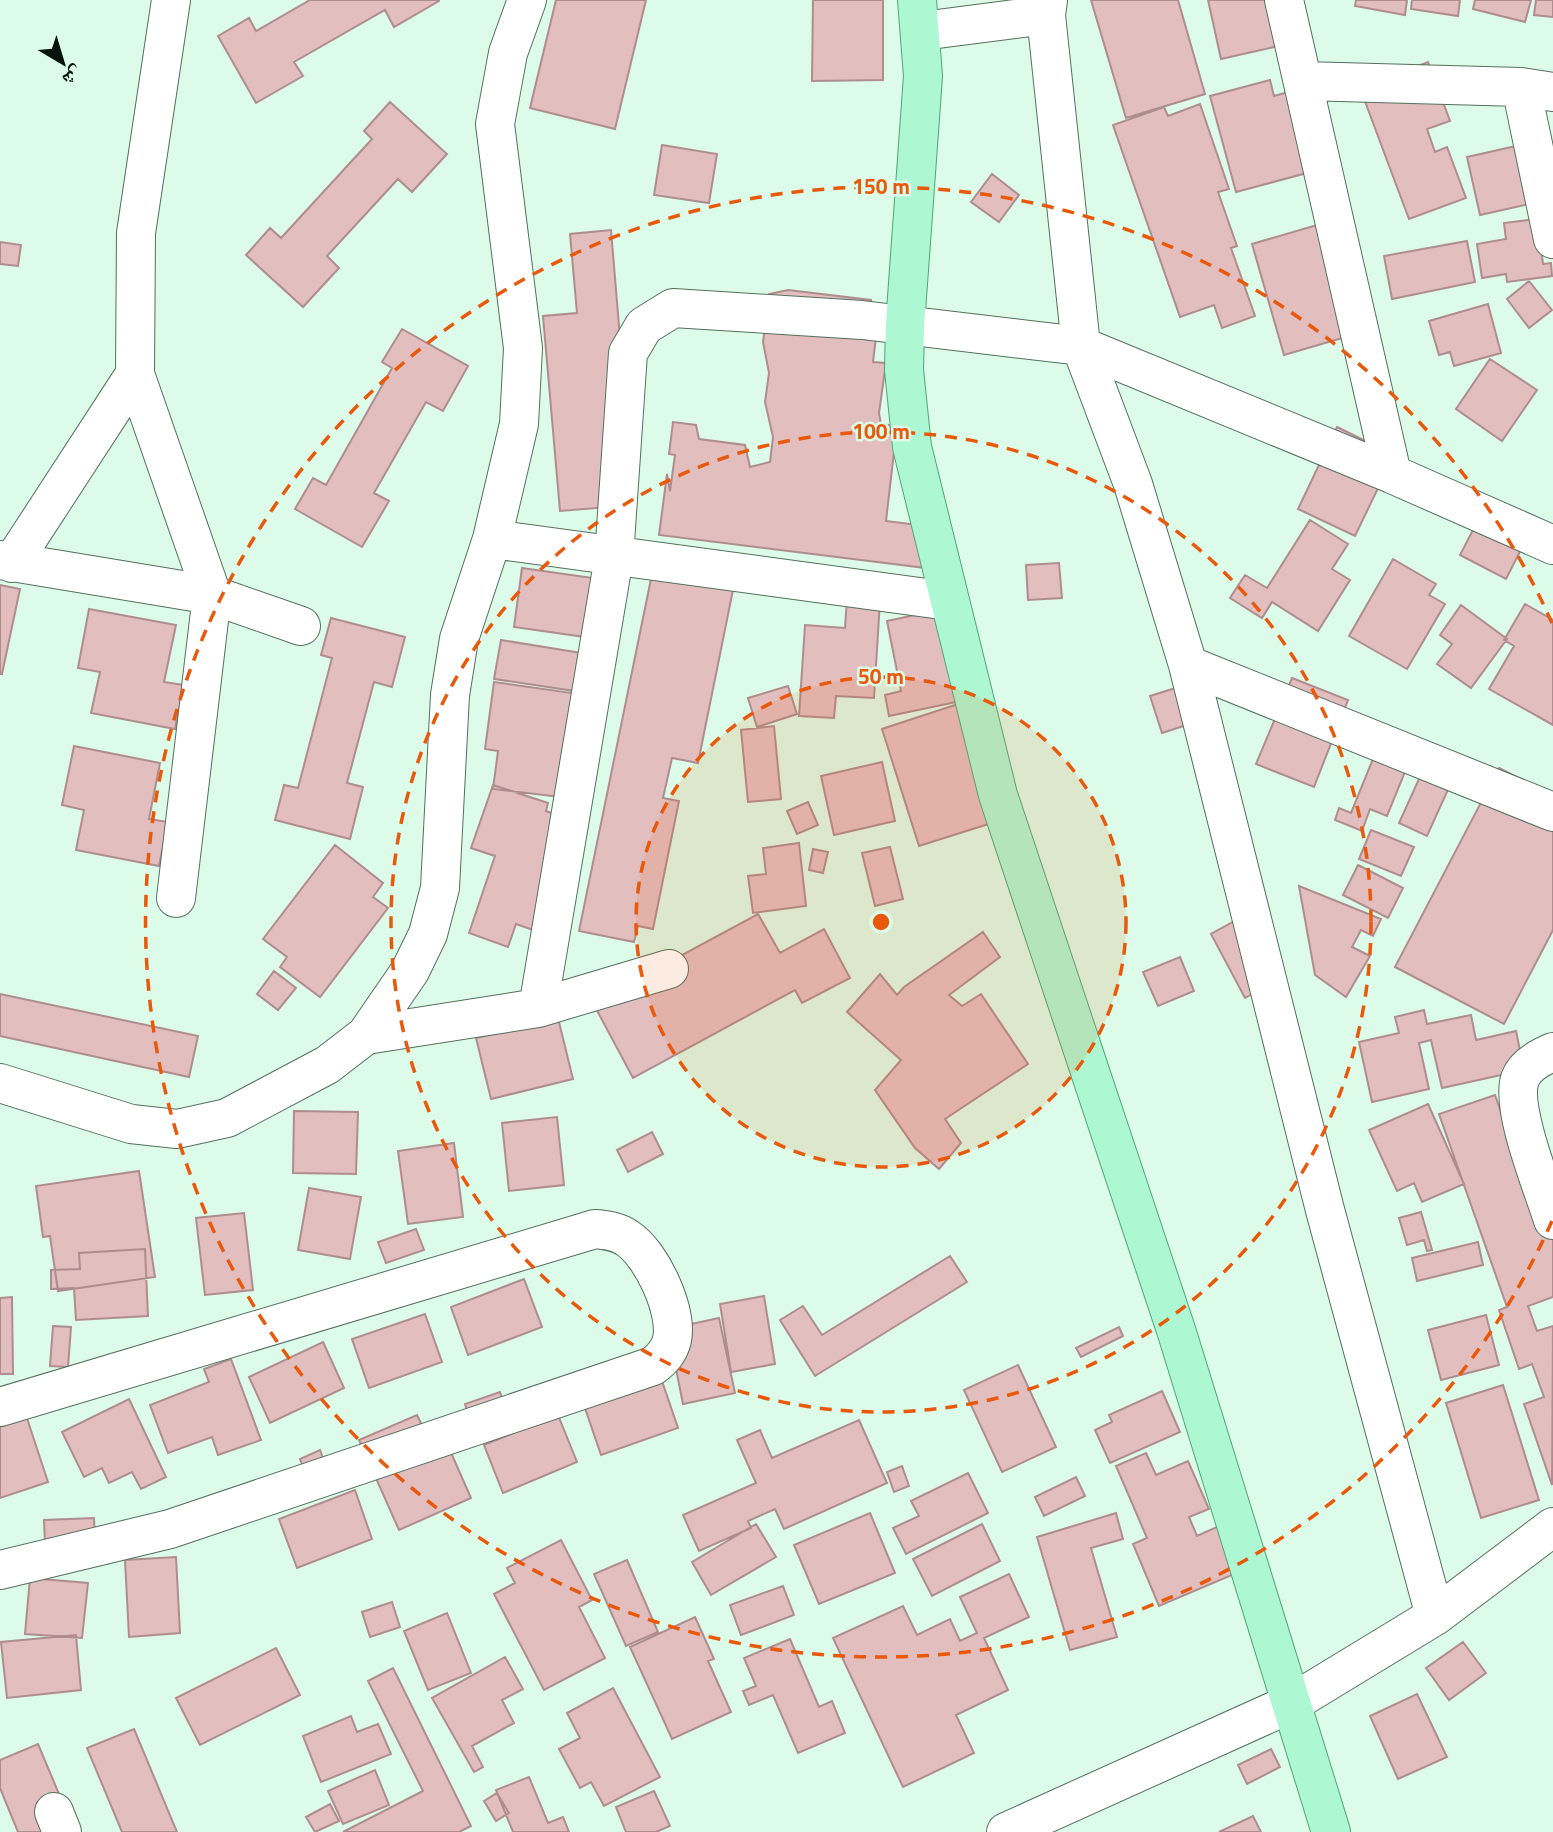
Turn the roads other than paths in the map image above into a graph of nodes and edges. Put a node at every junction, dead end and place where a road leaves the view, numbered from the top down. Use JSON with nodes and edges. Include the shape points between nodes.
{"nodes":[{"id":1,"x":171,"y":0,"type":"edge"},
{"id":2,"x":527,"y":0,"type":"edge"},
{"id":3,"x":1284,"y":0,"type":"edge"},
{"id":4,"x":1047,"y":7,"type":"edge"},
{"id":5,"x":919,"y":16,"type":"edge"},
{"id":6,"x":1303,"y":82,"type":"junction"},
{"id":7,"x":1537,"y":90,"type":"edge"},
{"id":8,"x":1553,"y":239,"type":"edge"},
{"id":9,"x":905,"y":325,"type":"junction"},
{"id":10,"x":1081,"y":346,"type":"junction"},
{"id":11,"x":135,"y":374,"type":"junction"},
{"id":12,"x":1392,"y":474,"type":"junction"},
{"id":13,"x":492,"y":539,"type":"junction"},
{"id":14,"x":1553,"y":545,"type":"edge"},
{"id":15,"x":614,"y":556,"type":"junction"},
{"id":16,"x":6,"y":562,"type":"edge"},
{"id":17,"x":212,"y":595,"type":"junction"},
{"id":18,"x":949,"y":601,"type":"junction"},
{"id":19,"x":301,"y":626,"type":"dead end"},
{"id":20,"x":1188,"y":665,"type":"junction"},
{"id":21,"x":1553,"y":812,"type":"edge"},
{"id":22,"x":176,"y":898,"type":"dead end"},
{"id":23,"x":669,"y":969,"type":"dead end"},
{"id":24,"x":538,"y":1008,"type":"junction"},
{"id":25,"x":366,"y":1035,"type":"junction"},
{"id":26,"x":1553,"y":1052,"type":"edge"},
{"id":27,"x":0,"y":1083,"type":"edge"},
{"id":28,"x":1553,"y":1220,"type":"edge"},
{"id":29,"x":0,"y":1407,"type":"edge"},
{"id":30,"x":1553,"y":1527,"type":"edge"},
{"id":31,"x":0,"y":1570,"type":"edge"},
{"id":32,"x":1435,"y":1616,"type":"junction"},
{"id":33,"x":1292,"y":1703,"type":"junction"},
{"id":34,"x":1006,"y":1832,"type":"edge"},
{"id":35,"x":1331,"y":1832,"type":"edge"}],
"edges":[{"from":1,"to":11,"type":"street","via":[[136,233]]},
{"from":2,"to":13,"type":"street","via":[[508,53],[495,124],[523,348],[519,424]]},
{"from":3,"to":6,"type":"street"},
{"from":4,"to":5,"type":"street"},
{"from":4,"to":10,"type":"street"},
{"from":5,"to":9,"type":"main road","via":[[923,76]]},
{"from":6,"to":7,"type":"street"},
{"from":6,"to":12,"type":"street"},
{"from":7,"to":8,"type":"street"},
{"from":9,"to":10,"type":"street"},
{"from":9,"to":15,"type":"street","via":[[673,308],[643,326],[628,353]]},
{"from":9,"to":18,"type":"main road","via":[[904,370],[912,447]]},
{"from":10,"to":12,"type":"street"},
{"from":10,"to":20,"type":"street","via":[[1133,484]]},
{"from":11,"to":16,"type":"street"},
{"from":11,"to":17,"type":"street"},
{"from":12,"to":14,"type":"street"},
{"from":13,"to":15,"type":"street"},
{"from":13,"to":25,"type":"street","via":[[460,639],[450,695],[437,899],[428,934],[410,971]]},
{"from":15,"to":18,"type":"street"},
{"from":15,"to":24,"type":"street"},
{"from":16,"to":17,"type":"street"},
{"from":17,"to":19,"type":"street"},
{"from":17,"to":22,"type":"street"},
{"from":18,"to":33,"type":"main road","via":[[998,795],[1177,1333]]},
{"from":20,"to":21,"type":"street"},
{"from":20,"to":32,"type":"street","via":[[1325,1210]]},
{"from":23,"to":24,"type":"street"},
{"from":24,"to":25,"type":"street"},
{"from":25,"to":27,"type":"street","via":[[283,1091],[227,1118],[177,1129],[131,1124]]},
{"from":26,"to":28,"type":"street","via":[[1534,1061],[1520,1077],[1517,1103]]},
{"from":29,"to":31,"type":"street","via":[[595,1229],[629,1239],[664,1291],[673,1319],[666,1356],[653,1366],[170,1529]]},
{"from":30,"to":32,"type":"street"},
{"from":32,"to":33,"type":"street"},
{"from":33,"to":34,"type":"street"},
{"from":33,"to":35,"type":"main road"}]}
